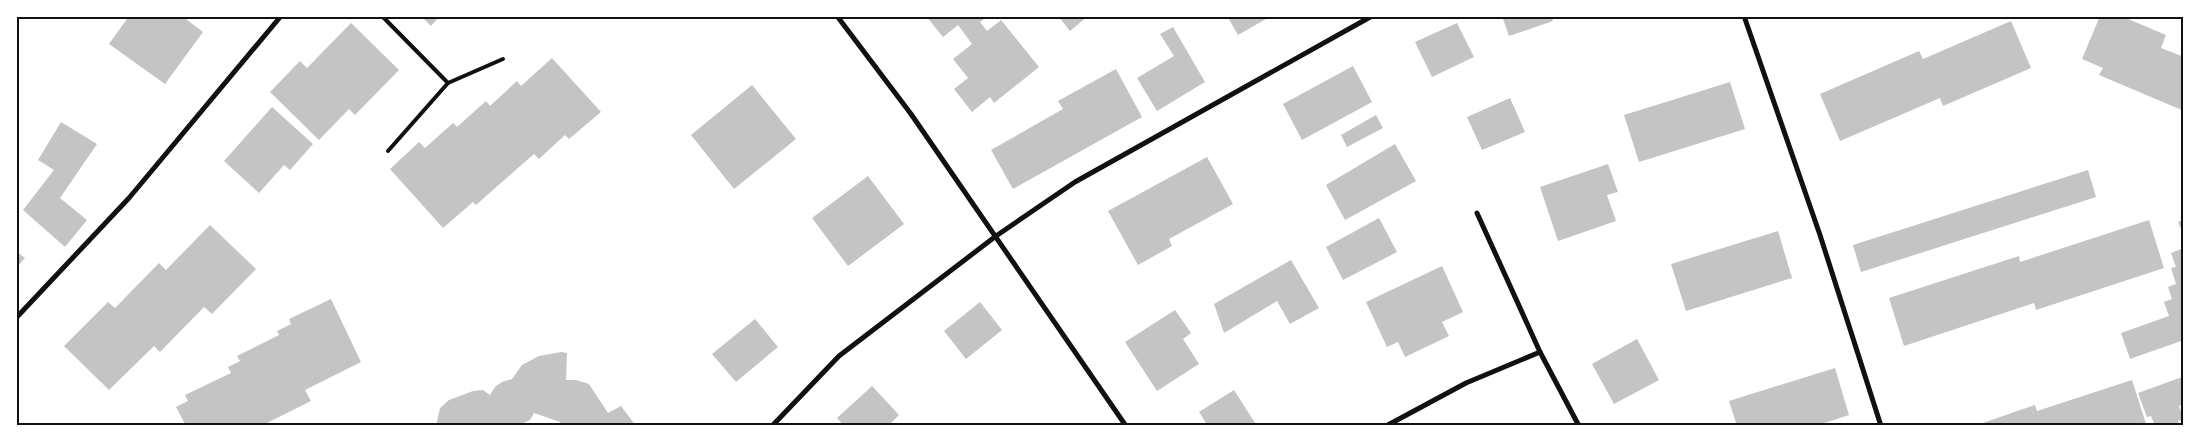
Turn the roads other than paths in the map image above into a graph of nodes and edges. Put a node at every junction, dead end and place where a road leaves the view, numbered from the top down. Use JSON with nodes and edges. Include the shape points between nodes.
{"nodes":[{"id":1,"x":281,"y":16,"type":"edge"},
{"id":2,"x":382,"y":16,"type":"edge"},
{"id":3,"x":837,"y":16,"type":"edge"},
{"id":4,"x":1372,"y":16,"type":"edge"},
{"id":5,"x":1744,"y":16,"type":"edge"},
{"id":6,"x":503,"y":59,"type":"dead end"},
{"id":7,"x":448,"y":83,"type":"junction"},
{"id":8,"x":388,"y":151,"type":"dead end"},
{"id":9,"x":1476,"y":213,"type":"dead end"},
{"id":10,"x":996,"y":236,"type":"junction"},
{"id":11,"x":16,"y":318,"type":"edge"},
{"id":12,"x":1540,"y":352,"type":"junction"},
{"id":13,"x":772,"y":426,"type":"edge"},
{"id":14,"x":1126,"y":426,"type":"edge"},
{"id":15,"x":1386,"y":426,"type":"edge"},
{"id":16,"x":1579,"y":426,"type":"edge"},
{"id":17,"x":1881,"y":426,"type":"edge"}],
"edges":[{"from":1,"to":11,"type":"street","via":[[129,198]]},
{"from":2,"to":7,"type":"lane"},
{"from":3,"to":10,"type":"street","via":[[911,114]]},
{"from":4,"to":10,"type":"street","via":[[1075,182]]},
{"from":5,"to":17,"type":"street","via":[[1820,235]]},
{"from":6,"to":7,"type":"lane"},
{"from":7,"to":8,"type":"lane"},
{"from":9,"to":12,"type":"street"},
{"from":10,"to":13,"type":"street","via":[[840,356]]},
{"from":10,"to":14,"type":"street"},
{"from":12,"to":15,"type":"street","via":[[1466,383]]},
{"from":12,"to":16,"type":"street"}]}
